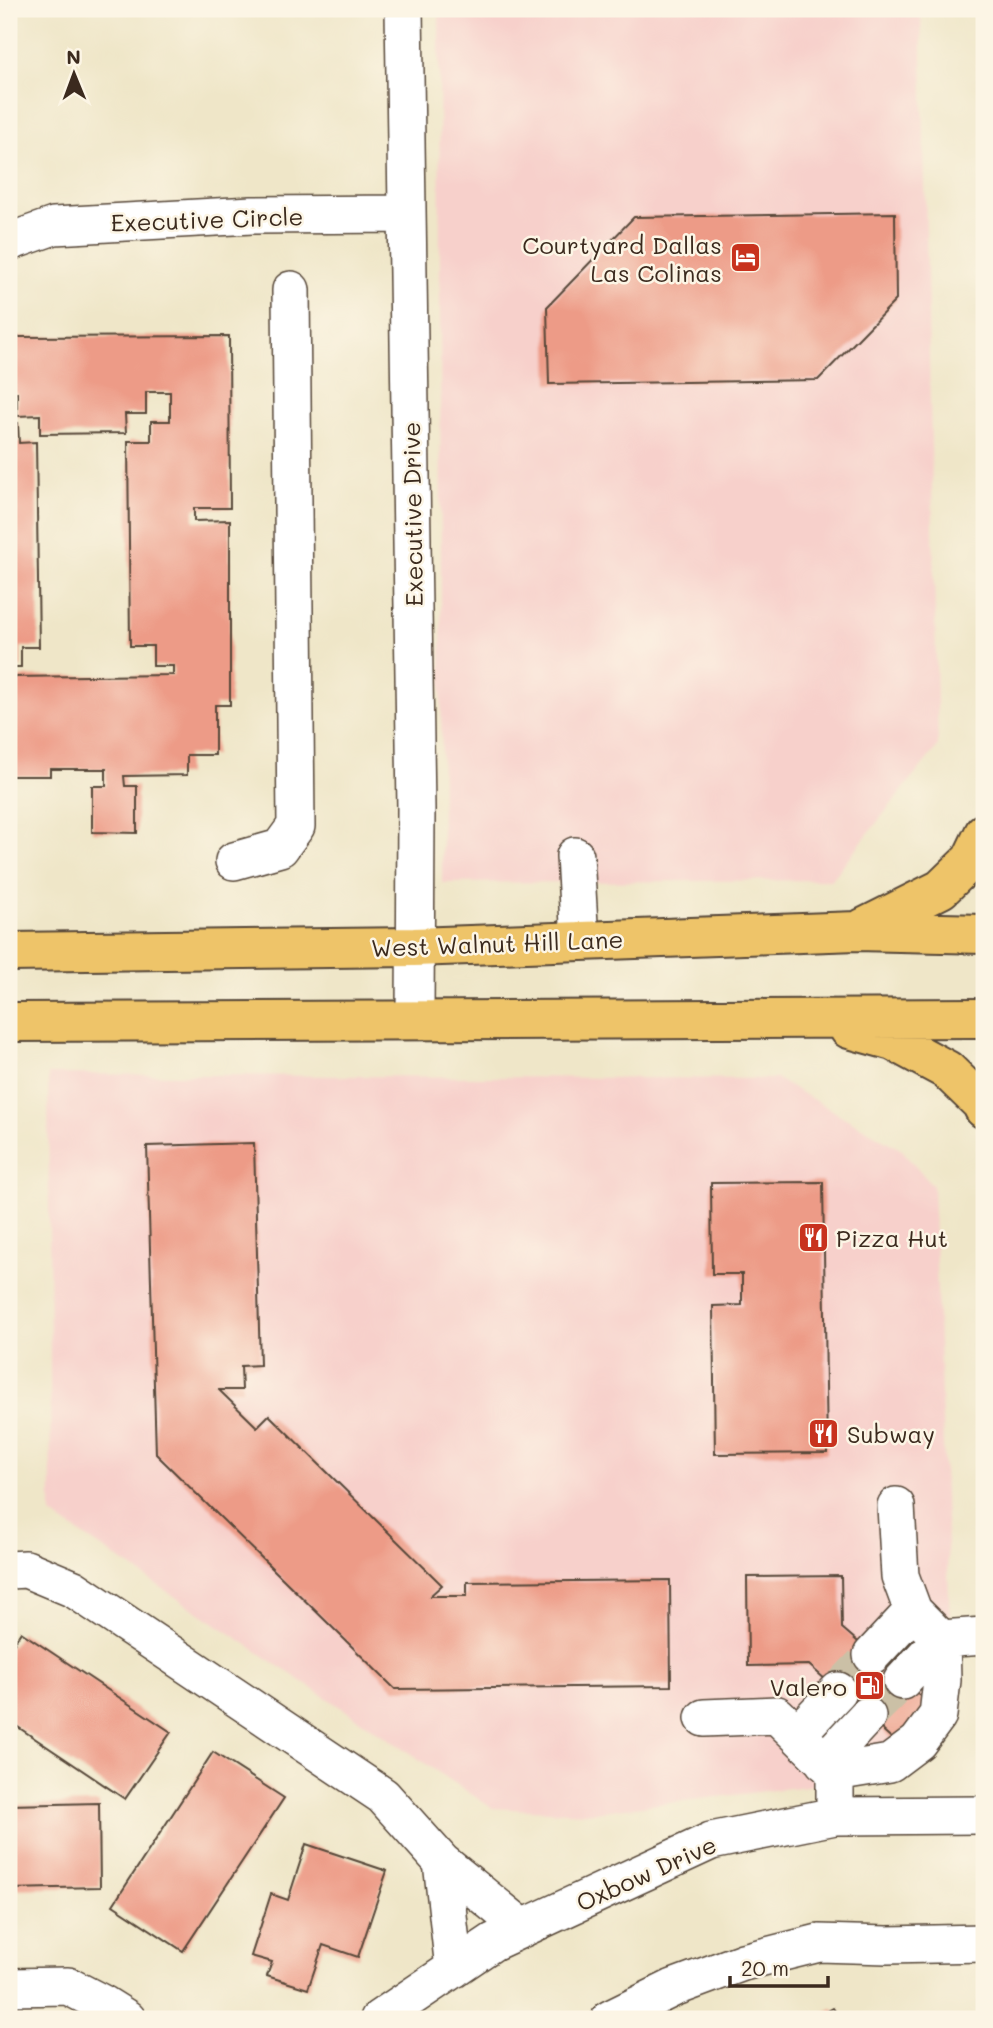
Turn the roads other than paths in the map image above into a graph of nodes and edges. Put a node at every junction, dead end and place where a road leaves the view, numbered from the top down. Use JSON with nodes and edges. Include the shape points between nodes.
{"nodes":[{"id":1,"x":404,"y":9,"type":"edge"},
{"id":2,"x":407,"y":214,"type":"junction"},
{"id":3,"x":9,"y":242,"type":"edge"},
{"id":4,"x":291,"y":290,"type":"dead end"},
{"id":5,"x":984,"y":833,"type":"edge"},
{"id":6,"x":575,"y":856,"type":"dead end"},
{"id":7,"x":234,"y":861,"type":"dead end"},
{"id":8,"x":857,"y":931,"type":"junction"},
{"id":9,"x":984,"y":934,"type":"edge"},
{"id":10,"x":580,"y":941,"type":"junction"},
{"id":11,"x":414,"y":947,"type":"junction"},
{"id":12,"x":9,"y":952,"type":"edge"},
{"id":13,"x":803,"y":1018,"type":"junction"},
{"id":14,"x":984,"y":1018,"type":"edge"},
{"id":15,"x":415,"y":1019,"type":"junction"},
{"id":16,"x":9,"y":1022,"type":"edge"},
{"id":17,"x":984,"y":1109,"type":"edge"},
{"id":18,"x":896,"y":1506,"type":"dead end"},
{"id":19,"x":9,"y":1570,"type":"edge"},
{"id":20,"x":914,"y":1611,"type":"junction"},
{"id":21,"x":984,"y":1636,"type":"edge"},
{"id":22,"x":941,"y":1639,"type":"junction"},
{"id":23,"x":872,"y":1655,"type":"tunnel mouth"},
{"id":24,"x":902,"y":1681,"type":"tunnel mouth"},
{"id":25,"x":838,"y":1691,"type":"tunnel mouth"},
{"id":26,"x":867,"y":1716,"type":"tunnel mouth"},
{"id":27,"x":704,"y":1718,"type":"dead end"},
{"id":28,"x":797,"y":1734,"type":"junction"},
{"id":29,"x":830,"y":1767,"type":"junction"},
{"id":30,"x":984,"y":1815,"type":"edge"},
{"id":31,"x":835,"y":1816,"type":"junction"},
{"id":32,"x":442,"y":1861,"type":"junction"},
{"id":33,"x":523,"y":1928,"type":"junction"},
{"id":34,"x":984,"y":1943,"type":"edge"},
{"id":35,"x":454,"y":1969,"type":"junction"},
{"id":36,"x":9,"y":1987,"type":"edge"},
{"id":37,"x":127,"y":2019,"type":"edge"},
{"id":38,"x":379,"y":2019,"type":"edge"},
{"id":39,"x":610,"y":2019,"type":"edge"}],
"edges":[{"from":1,"to":2,"type":"street","name":"Executive Drive"},
{"from":2,"to":3,"type":"street","name":"Executive Circle","via":[[252,215],[54,226]]},
{"from":2,"to":11,"type":"street","name":"Executive Drive"},
{"from":4,"to":7,"type":"street","via":[[296,826],[280,848]]},
{"from":5,"to":8,"type":"main road","via":[[971,860],[940,889]]},
{"from":6,"to":10,"type":"street"},
{"from":8,"to":9,"type":"main road","name":"West Walnut Hill Lane"},
{"from":8,"to":10,"type":"main road","name":"West Walnut Hill Lane"},
{"from":10,"to":11,"type":"main road","name":"West Walnut Hill Lane"},
{"from":11,"to":12,"type":"main road","name":"West Walnut Hill Lane"},
{"from":11,"to":15,"type":"street","name":"Executive Drive"},
{"from":13,"to":14,"type":"main road"},
{"from":13,"to":15,"type":"main road"},
{"from":13,"to":17,"type":"main road","via":[[892,1041],[947,1070]]},
{"from":15,"to":16,"type":"main road"},
{"from":18,"to":20,"type":"street","via":[[900,1576]]},
{"from":19,"to":32,"type":"street","via":[[26,1569],[74,1589],[383,1796]]},
{"from":20,"to":22,"type":"street"},
{"from":20,"to":23,"type":"street"},
{"from":21,"to":22,"type":"street"},
{"from":22,"to":24,"type":"street"},
{"from":22,"to":29,"type":"street","via":[[938,1714],[918,1742],[890,1763]]},
{"from":25,"to":28,"type":"street"},
{"from":26,"to":29,"type":"street"},
{"from":27,"to":28,"type":"street","via":[[777,1715]]},
{"from":28,"to":29,"type":"street"},
{"from":29,"to":31,"type":"street"},
{"from":30,"to":31,"type":"street","name":"Oxbow Drive"},
{"from":31,"to":33,"type":"street","name":"Oxbow Drive","via":[[711,1841]]},
{"from":32,"to":33,"type":"street"},
{"from":32,"to":35,"type":"street"},
{"from":33,"to":35,"type":"street","name":"Oxbow Drive"},
{"from":34,"to":39,"type":"street","via":[[819,1943],[743,1962],[673,1988]]},
{"from":35,"to":38,"type":"street","name":"Oxbow Drive"},
{"from":36,"to":37,"type":"street","via":[[68,1986]]}]}
